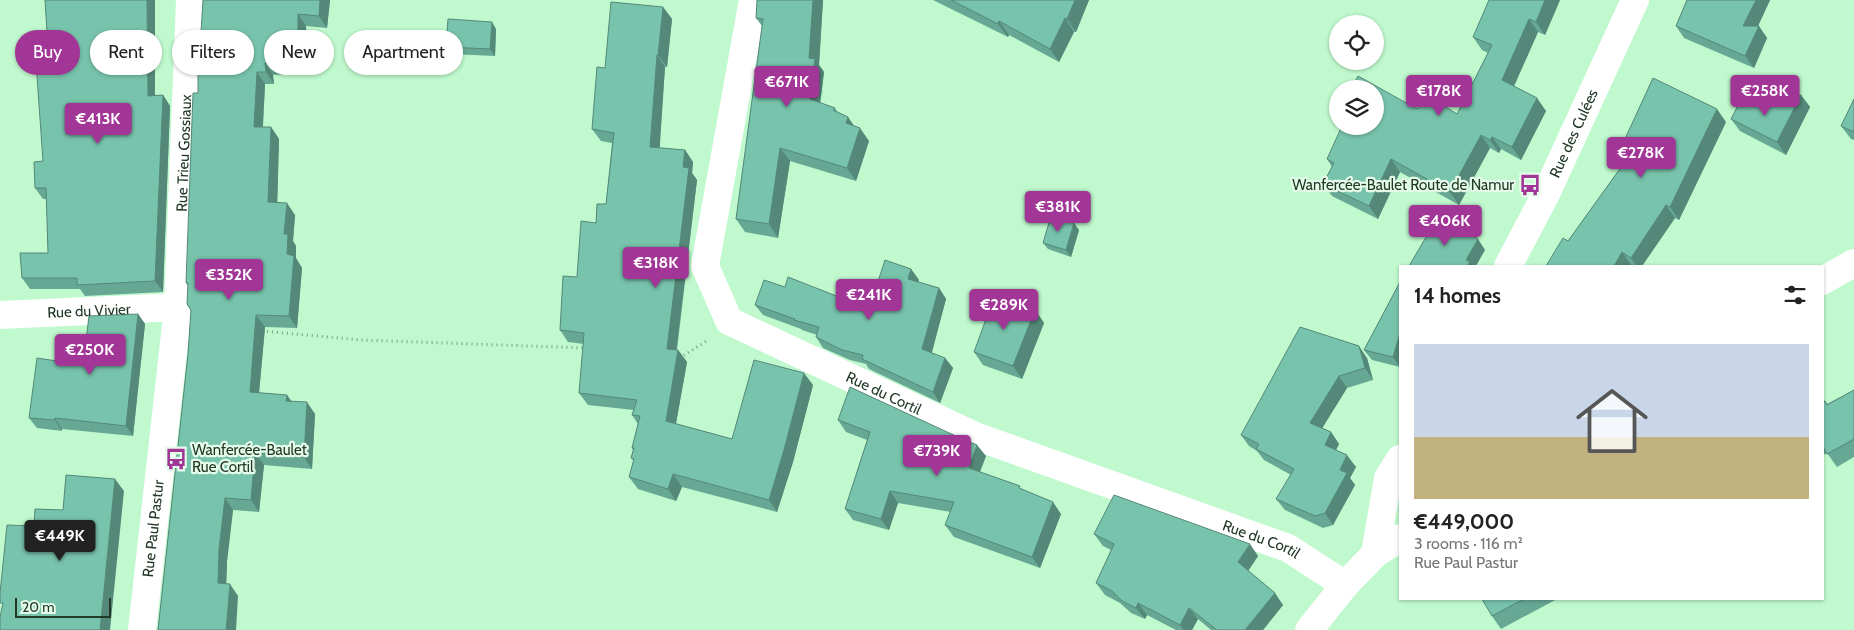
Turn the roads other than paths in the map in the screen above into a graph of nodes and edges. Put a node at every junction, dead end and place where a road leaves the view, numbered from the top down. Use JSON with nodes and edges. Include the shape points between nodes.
{"nodes":[{"id":1,"x":190,"y":0,"type":"edge"},
{"id":2,"x":753,"y":0,"type":"edge"},
{"id":3,"x":1635,"y":0,"type":"edge"},
{"id":4,"x":1854,"y":264,"type":"edge"},
{"id":5,"x":1509,"y":265,"type":"edge"},
{"id":6,"x":1824,"y":280,"type":"edge"},
{"id":7,"x":178,"y":306,"type":"junction"},
{"id":8,"x":0,"y":315,"type":"edge"},
{"id":9,"x":1399,"y":461,"type":"edge"},
{"id":10,"x":1399,"y":539,"type":"edge"},
{"id":11,"x":1375,"y":554,"type":"junction"},
{"id":12,"x":1345,"y":585,"type":"junction"},
{"id":13,"x":142,"y":630,"type":"edge"},
{"id":14,"x":1309,"y":630,"type":"edge"}],
"edges":[{"from":1,"to":7,"type":"street","name":"Rue Trieu Gossiaux"},
{"from":2,"to":12,"type":"street","name":"Rue du Cortil","via":[[705,266],[729,321],[975,436],[1288,548]]},
{"from":3,"to":5,"type":"street","name":"Rue des Culées","via":[[1546,194]]},
{"from":4,"to":6,"type":"street"},
{"from":7,"to":8,"type":"street","name":"Rue du Vivier"},
{"from":7,"to":13,"type":"street","name":"Rue Paul Pastur"},
{"from":9,"to":11,"type":"street","via":[[1388,478]]},
{"from":10,"to":11,"type":"street"},
{"from":11,"to":12,"type":"street"},
{"from":12,"to":14,"type":"street"}]}
